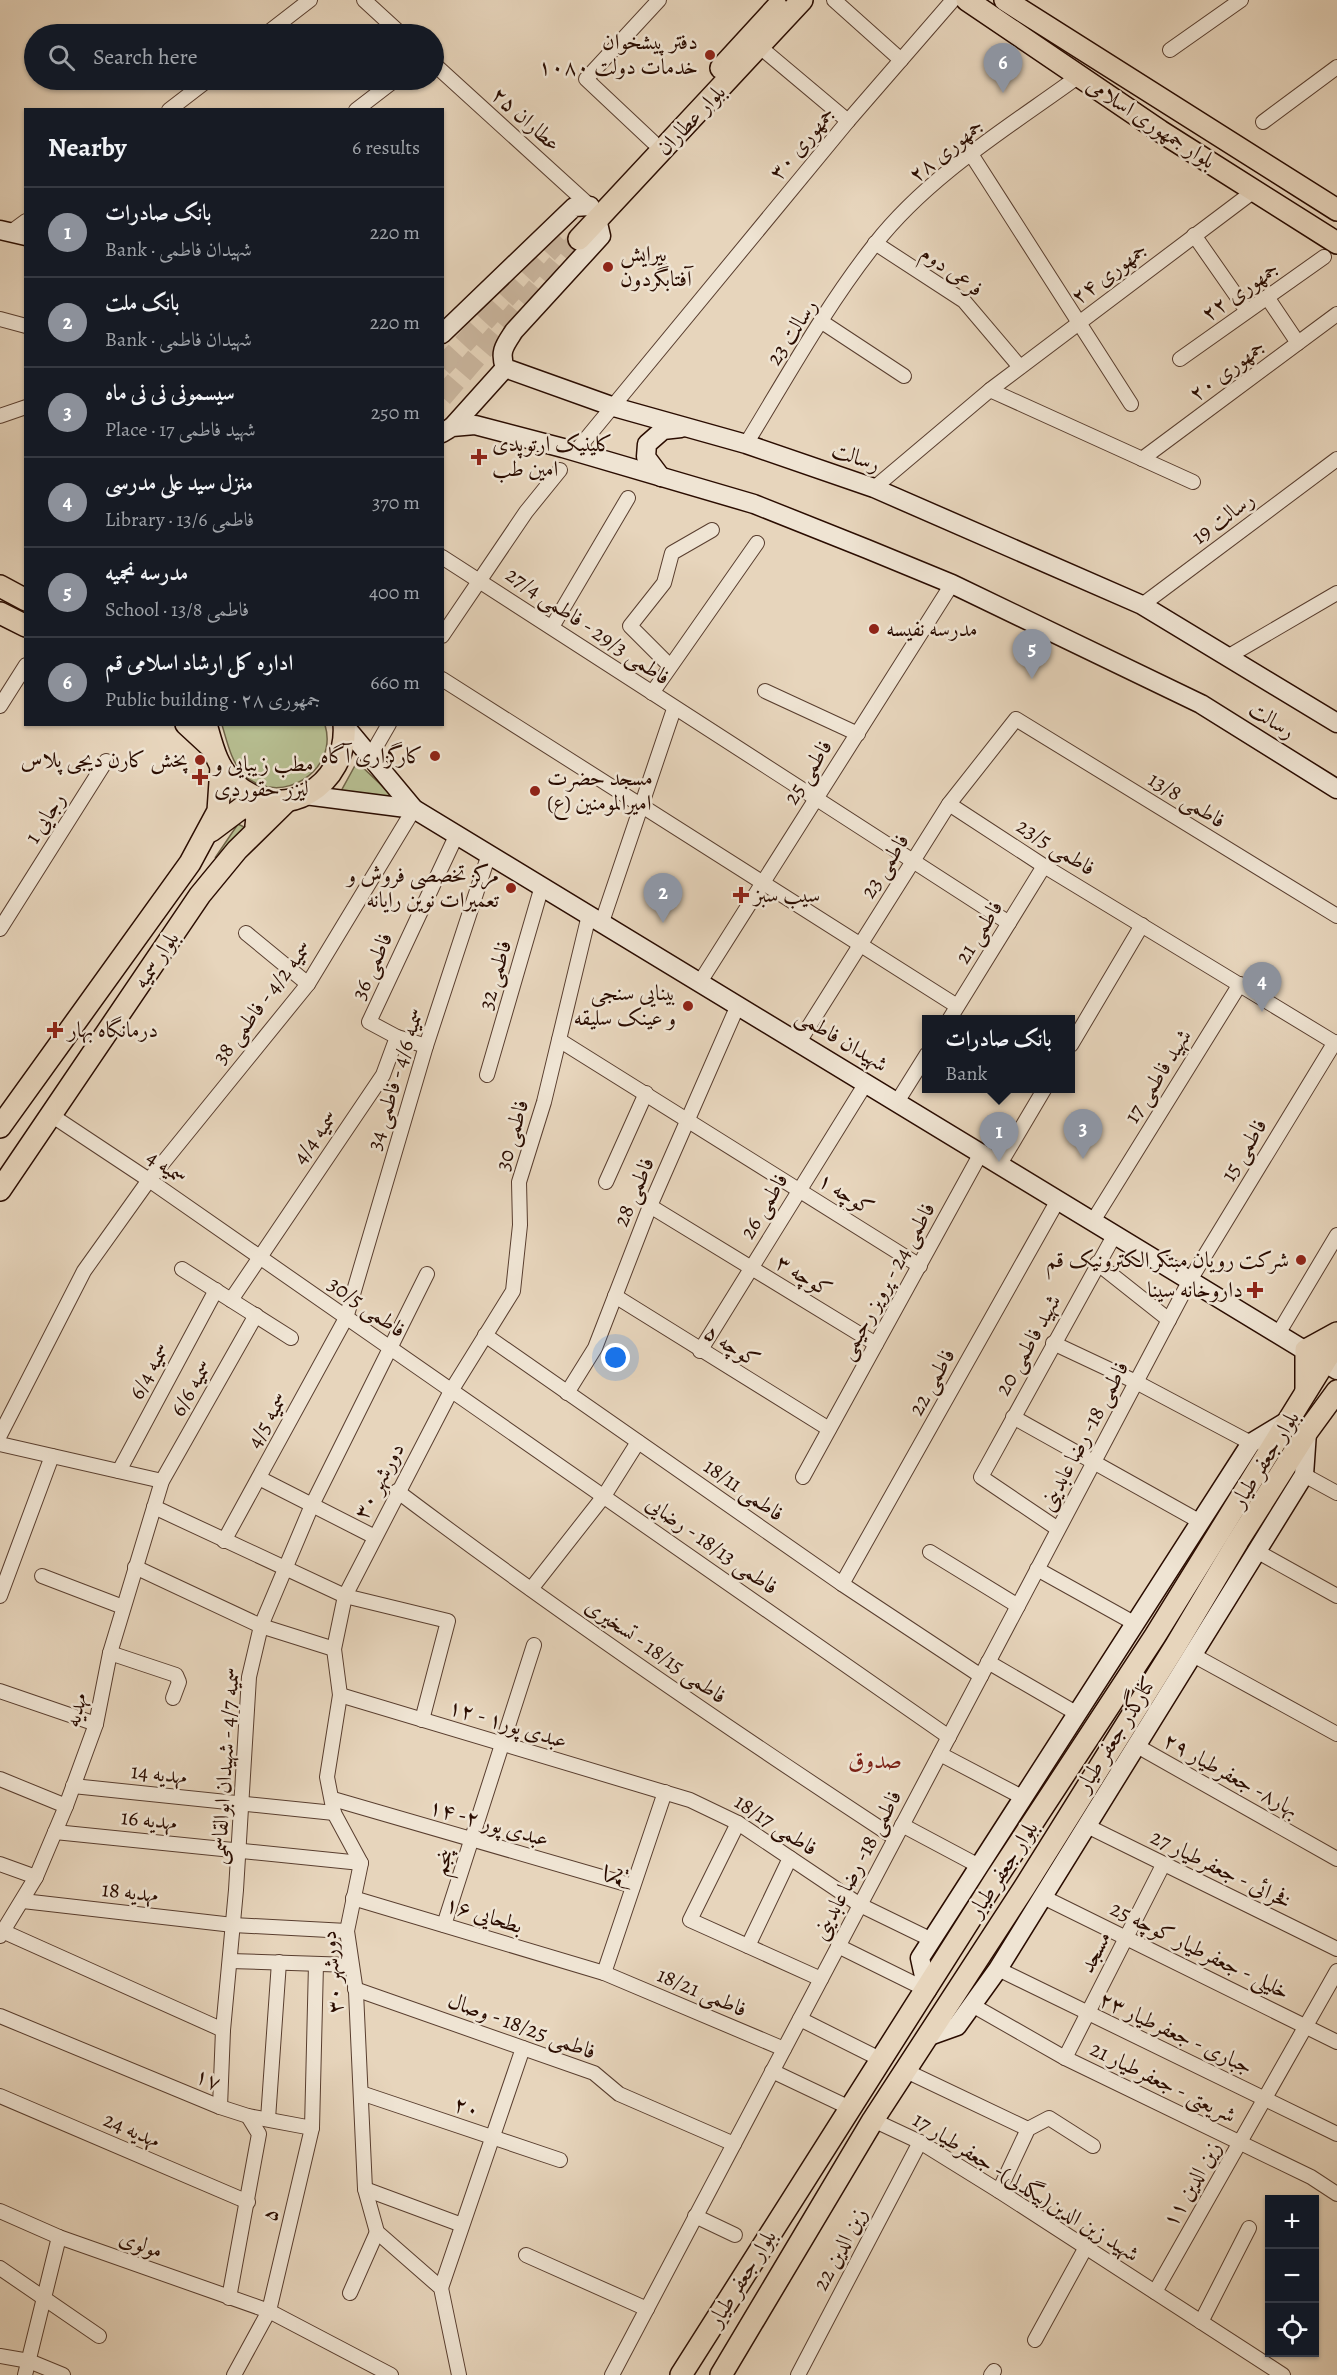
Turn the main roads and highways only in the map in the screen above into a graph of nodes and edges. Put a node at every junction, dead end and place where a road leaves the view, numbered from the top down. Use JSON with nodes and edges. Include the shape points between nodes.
{"nodes":[{"id":1,"x":783,"y":0,"type":"edge"},
{"id":2,"x":802,"y":0,"type":"edge"},
{"id":3,"x":967,"y":0,"type":"edge"},
{"id":4,"x":1005,"y":0,"type":"edge"},
{"id":5,"x":1337,"y":210,"type":"edge"},
{"id":6,"x":594,"y":212,"type":"junction"},
{"id":7,"x":570,"y":238,"type":"tunnel mouth"},
{"id":8,"x":1330,"y":250,"type":"edge"},
{"id":9,"x":444,"y":332,"type":"edge"},
{"id":10,"x":505,"y":368,"type":"junction"},
{"id":11,"x":686,"y":428,"type":"junction"},
{"id":12,"x":447,"y":430,"type":"edge"},
{"id":13,"x":661,"y":477,"type":"junction"},
{"id":14,"x":0,"y":586,"type":"edge"},
{"id":15,"x":24,"y":599,"type":"edge"},
{"id":16,"x":0,"y":613,"type":"edge"},
{"id":17,"x":24,"y":625,"type":"edge"},
{"id":18,"x":1337,"y":723,"type":"edge"},
{"id":19,"x":188,"y":726,"type":"edge"},
{"id":20,"x":207,"y":726,"type":"edge"},
{"id":21,"x":344,"y":726,"type":"edge"},
{"id":22,"x":345,"y":726,"type":"edge"},
{"id":23,"x":217,"y":758,"type":"junction"},
{"id":24,"x":1337,"y":789,"type":"edge"},
{"id":25,"x":296,"y":798,"type":"junction"},
{"id":26,"x":414,"y":809,"type":"junction"},
{"id":27,"x":256,"y":833,"type":"junction"},
{"id":28,"x":208,"y":834,"type":"junction"},
{"id":29,"x":1,"y":1124,"type":"edge"},
{"id":30,"x":0,"y":1190,"type":"edge"},
{"id":31,"x":1337,"y":1333,"type":"edge"},
{"id":32,"x":1337,"y":1342,"type":"edge"},
{"id":33,"x":1306,"y":1350,"type":"junction"},
{"id":34,"x":1331,"y":1366,"type":"edge"},
{"id":35,"x":1337,"y":1391,"type":"edge"},
{"id":36,"x":1306,"y":1393,"type":"junction"},
{"id":37,"x":1337,"y":1414,"type":"edge"},
{"id":38,"x":1290,"y":1419,"type":"junction"},
{"id":39,"x":1310,"y":1429,"type":"junction"},
{"id":40,"x":927,"y":1990,"type":"junction"},
{"id":41,"x":929,"y":2036,"type":"junction"},
{"id":42,"x":850,"y":2108,"type":"junction"},
{"id":43,"x":873,"y":2120,"type":"junction"},
{"id":44,"x":681,"y":2375,"type":"edge"},
{"id":45,"x":721,"y":2375,"type":"edge"}],
"edges":[{"from":1,"to":6,"type":"main road","name":"بلوار عطاران"},
{"from":2,"to":6,"type":"main road","name":"بلوار عطاران"},
{"from":3,"to":8,"type":"main road","name":"بلوار جمهوری اسلامی","via":[[1254,190]]},
{"from":4,"to":5,"type":"main road","name":"بلوار جمهوری اسلامی"},
{"from":6,"to":7,"type":"main road","name":"بلوار عطاران"},
{"from":6,"to":9,"type":"main road","via":[[574,207]]},
{"from":6,"to":10,"type":"main road","via":[[601,236],[514,331],[502,348]]},
{"from":10,"to":11,"type":"main road","name":"رسالت"},
{"from":10,"to":12,"type":"main road"},
{"from":11,"to":13,"type":"main road","via":[[663,430],[647,444],[646,457]]},
{"from":11,"to":18,"type":"main road","name":"رسالت","via":[[874,488],[1142,605]]},
{"from":12,"to":13,"type":"main road","name":"رسالت","via":[[475,425]]},
{"from":13,"to":24,"type":"main road","name":"رسالت","via":[[754,504],[952,584],[1201,704]]},
{"from":14,"to":15,"type":"main road"},
{"from":16,"to":17,"type":"main road"},
{"from":19,"to":23,"type":"main road"},
{"from":20,"to":23,"type":"main road"},
{"from":21,"to":25,"type":"main road","name":"بلوار سمیه","via":[[345,743],[340,759],[322,783]]},
{"from":22,"to":26,"type":"main road"},
{"from":23,"to":25,"type":"main road","via":[[234,783],[260,800]]},
{"from":23,"to":28,"type":"main road","name":"بلوار سمیه","via":[[218,811]]},
{"from":25,"to":26,"type":"main road"},
{"from":25,"to":27,"type":"main road","name":"بلوار سمیه"},
{"from":26,"to":33,"type":"main road","name":"شهیدان فاطمی"},
{"from":27,"to":28,"type":"main road","via":[[257,817],[252,809],[243,807]]},
{"from":27,"to":30,"type":"main road","name":"بلوار سمیه","via":[[200,895]]},
{"from":28,"to":29,"type":"main road","name":"بلوار سمیه","via":[[182,877]]},
{"from":31,"to":33,"type":"main road"},
{"from":32,"to":34,"type":"main road","name":"بلوار جعفر طیار"},
{"from":33,"to":34,"type":"main road","name":"شهیدان فاطمی"},
{"from":33,"to":36,"type":"main road"},
{"from":34,"to":36,"type":"main road","name":"بلوار جعفر طیار"},
{"from":35,"to":39,"type":"main road","name":"بلوار جعفر طیار"},
{"from":36,"to":38,"type":"main road","name":"بلوار جعفر طیار"},
{"from":37,"to":39,"type":"main road"},
{"from":38,"to":40,"type":"main road","name":"بلوار جعفر طیار"},
{"from":38,"to":40,"type":"main road","name":"کنارگذر جعفر طیار","via":[[1251,1443],[1022,1797],[920,1958]]},
{"from":39,"to":41,"type":"main road","name":"بلوار جعفر طیار"},
{"from":39,"to":41,"type":"main road","name":"کنارگذر جعفر طیار","via":[[1304,1475],[998,1969],[957,2026]]},
{"from":40,"to":42,"type":"main road","name":"بلوار جعفر طیار"},
{"from":41,"to":43,"type":"main road","name":"بلوار جعفر طیار"},
{"from":42,"to":43,"type":"main road"},
{"from":42,"to":44,"type":"main road","name":"بلوار جعفر طیار"},
{"from":43,"to":45,"type":"main road","name":"بلوار جعفر طیار"}]}
